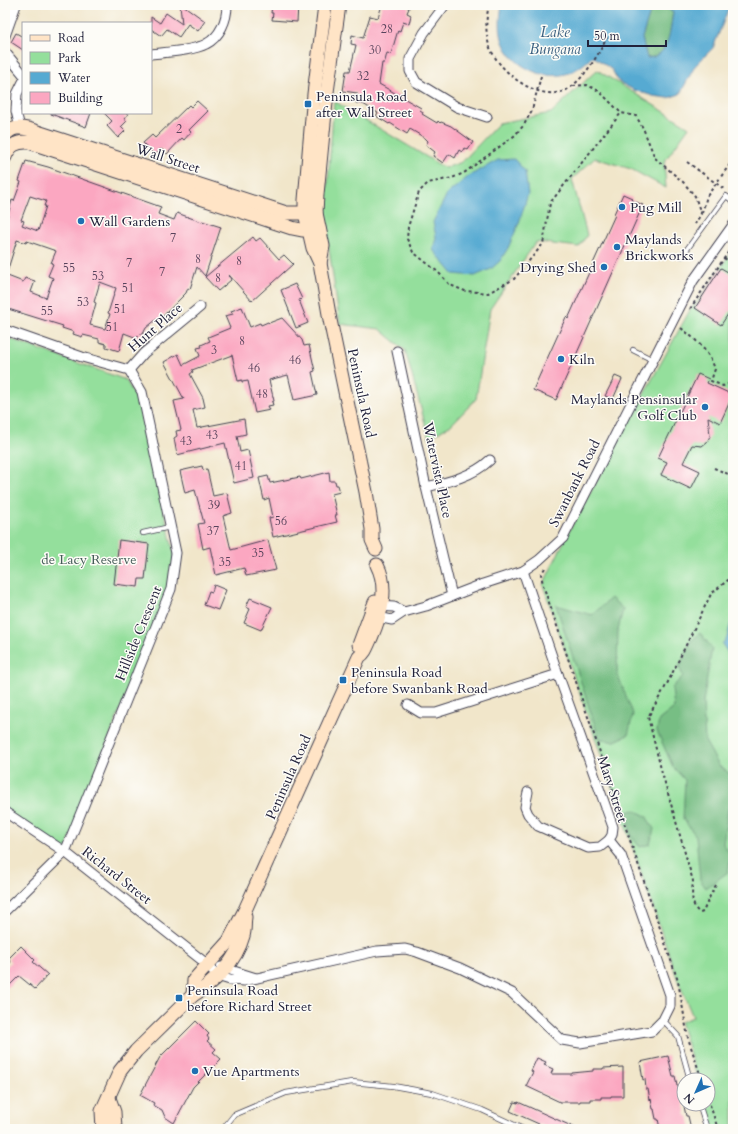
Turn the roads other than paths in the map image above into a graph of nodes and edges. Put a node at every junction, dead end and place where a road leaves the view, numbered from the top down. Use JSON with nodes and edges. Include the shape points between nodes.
{"nodes":[{"id":1,"x":16,"y":5,"type":"edge"},
{"id":2,"x":227,"y":5,"type":"edge"},
{"id":3,"x":325,"y":5,"type":"edge"},
{"id":4,"x":339,"y":5,"type":"edge"},
{"id":5,"x":444,"y":5,"type":"edge"},
{"id":6,"x":323,"y":24,"type":"junction"},
{"id":7,"x":336,"y":26,"type":"junction"},
{"id":8,"x":5,"y":36,"type":"edge"},
{"id":9,"x":5,"y":52,"type":"edge"},
{"id":10,"x":152,"y":54,"type":"edge"},
{"id":11,"x":22,"y":73,"type":"edge"},
{"id":12,"x":22,"y":84,"type":"edge"},
{"id":13,"x":487,"y":117,"type":"dead end"},
{"id":14,"x":12,"y":131,"type":"edge"},
{"id":15,"x":76,"y":151,"type":"junction"},
{"id":16,"x":5,"y":157,"type":"edge"},
{"id":17,"x":733,"y":202,"type":"edge"},
{"id":18,"x":237,"y":204,"type":"junction"},
{"id":19,"x":311,"y":213,"type":"junction"},
{"id":20,"x":733,"y":225,"type":"edge"},
{"id":21,"x":314,"y":229,"type":"junction"},
{"id":22,"x":682,"y":256,"type":"dead end"},
{"id":23,"x":200,"y":307,"type":"dead end"},
{"id":24,"x":5,"y":330,"type":"edge"},
{"id":25,"x":633,"y":350,"type":"dead end"},
{"id":26,"x":397,"y":351,"type":"dead end"},
{"id":27,"x":653,"y":360,"type":"junction"},
{"id":28,"x":130,"y":370,"type":"junction"},
{"id":29,"x":490,"y":460,"type":"dead end"},
{"id":30,"x":426,"y":487,"type":"junction"},
{"id":31,"x":170,"y":527,"type":"junction"},
{"id":32,"x":143,"y":533,"type":"dead end"},
{"id":33,"x":523,"y":571,"type":"junction"},
{"id":34,"x":452,"y":596,"type":"junction"},
{"id":35,"x":376,"y":611,"type":"junction"},
{"id":36,"x":558,"y":674,"type":"junction"},
{"id":37,"x":408,"y":705,"type":"dead end"},
{"id":38,"x":528,"y":792,"type":"dead end"},
{"id":39,"x":5,"y":812,"type":"edge"},
{"id":40,"x":609,"y":840,"type":"junction"},
{"id":41,"x":65,"y":852,"type":"junction"},
{"id":42,"x":245,"y":910,"type":"junction"},
{"id":43,"x":5,"y":911,"type":"edge"},
{"id":44,"x":208,"y":964,"type":"junction"},
{"id":45,"x":221,"y":972,"type":"junction"},
{"id":46,"x":193,"y":995,"type":"junction"},
{"id":47,"x":663,"y":1020,"type":"junction"},
{"id":48,"x":688,"y":1072,"type":"edge"},
{"id":49,"x":109,"y":1098,"type":"junction"},
{"id":50,"x":702,"y":1112,"type":"edge"},
{"id":51,"x":103,"y":1129,"type":"edge"},
{"id":52,"x":115,"y":1129,"type":"edge"},
{"id":53,"x":223,"y":1129,"type":"edge"},
{"id":54,"x":524,"y":1129,"type":"edge"},
{"id":55,"x":707,"y":1129,"type":"edge"}],
"edges":[{"from":1,"to":8,"type":"street"},
{"from":2,"to":10,"type":"street","via":[[226,20],[217,35],[206,44]]},
{"from":3,"to":6,"type":"street","name":"Peninsula Road"},
{"from":4,"to":7,"type":"street","name":"Peninsula Road"},
{"from":5,"to":13,"type":"street","via":[[424,33],[410,59],[410,71],[416,82],[456,107]]},
{"from":6,"to":7,"type":"street"},
{"from":6,"to":19,"type":"street","name":"Peninsula Road","via":[[304,200]]},
{"from":7,"to":19,"type":"street","name":"Peninsula Road"},
{"from":9,"to":11,"type":"street"},
{"from":12,"to":14,"type":"street","via":[[17,94]]},
{"from":14,"to":15,"type":"street","name":"Wall Street","via":[[28,129]]},
{"from":15,"to":16,"type":"street","name":"Wall Street","via":[[24,142],[10,148]]},
{"from":15,"to":18,"type":"street","name":"Wall Street"},
{"from":17,"to":22,"type":"lane","via":[[726,196]]},
{"from":18,"to":19,"type":"street","name":"Wall Street","via":[[286,213]]},
{"from":18,"to":21,"type":"street","name":"Wall Street","via":[[292,228]]},
{"from":19,"to":21,"type":"street","name":"Peninsula Road"},
{"from":20,"to":27,"type":"street","name":"Swanbank Road","via":[[693,282]]},
{"from":21,"to":35,"type":"street","name":"Peninsula Road","via":[[323,246],[320,263],[372,529],[372,540],[376,549]]},
{"from":23,"to":28,"type":"street","name":"Hunt Place","via":[[144,353]]},
{"from":24,"to":28,"type":"street","via":[[82,357]]},
{"from":25,"to":27,"type":"lane"},
{"from":26,"to":30,"type":"street","name":"Watervista Place"},
{"from":27,"to":33,"type":"street","name":"Swanbank Road","via":[[562,538]]},
{"from":28,"to":31,"type":"street","name":"Hillside Crescent","via":[[142,392]]},
{"from":29,"to":30,"type":"street","via":[[470,474]]},
{"from":30,"to":34,"type":"street","name":"Watervista Place"},
{"from":31,"to":32,"type":"lane"},
{"from":31,"to":41,"type":"street","name":"Hillside Crescent","via":[[176,553],[171,589]]},
{"from":33,"to":34,"type":"street","name":"Swanbank Road"},
{"from":33,"to":36,"type":"street","name":"Mary Street"},
{"from":34,"to":35,"type":"street","name":"Swanbank Road","via":[[404,612],[394,607]]},
{"from":35,"to":42,"type":"street","name":"Peninsula Road","via":[[357,648],[359,657]]},
{"from":36,"to":37,"type":"street","via":[[436,713],[421,713]]},
{"from":36,"to":40,"type":"street","name":"Mary Street","via":[[613,826]]},
{"from":38,"to":40,"type":"street","via":[[528,814],[538,826],[588,848],[600,847]]},
{"from":39,"to":41,"type":"street","name":"Richard Street"},
{"from":40,"to":47,"type":"street","name":"Mary Street","via":[[621,855],[670,995],[670,1006]]},
{"from":41,"to":43,"type":"street","name":"Hillside Crescent"},
{"from":41,"to":44,"type":"street","name":"Richard Street"},
{"from":42,"to":44,"type":"street","name":"Peninsula Road","via":[[229,941]]},
{"from":42,"to":45,"type":"street","name":"Peninsula Road","via":[[243,934],[238,948]]},
{"from":44,"to":45,"type":"street","name":"Richard Street"},
{"from":44,"to":46,"type":"street","name":"Peninsula Road","via":[[194,980]]},
{"from":45,"to":46,"type":"street","name":"Peninsula Road","via":[[204,989]]},
{"from":45,"to":47,"type":"street","name":"Mary Street","via":[[256,978],[377,951],[406,949],[460,968],[512,993],[562,1040],[580,1043],[652,1031]]},
{"from":46,"to":49,"type":"street","name":"Peninsula Road","via":[[136,1051],[120,1071]]},
{"from":47,"to":48,"type":"lane","via":[[678,1036]]},
{"from":49,"to":51,"type":"street","name":"Peninsula Road","via":[[102,1111]]},
{"from":49,"to":52,"type":"street","via":[[114,1112]]},
{"from":50,"to":55,"type":"lane"},
{"from":53,"to":54,"type":"lane","via":[[234,1115],[286,1093],[352,1082],[432,1093],[482,1110]]}]}
